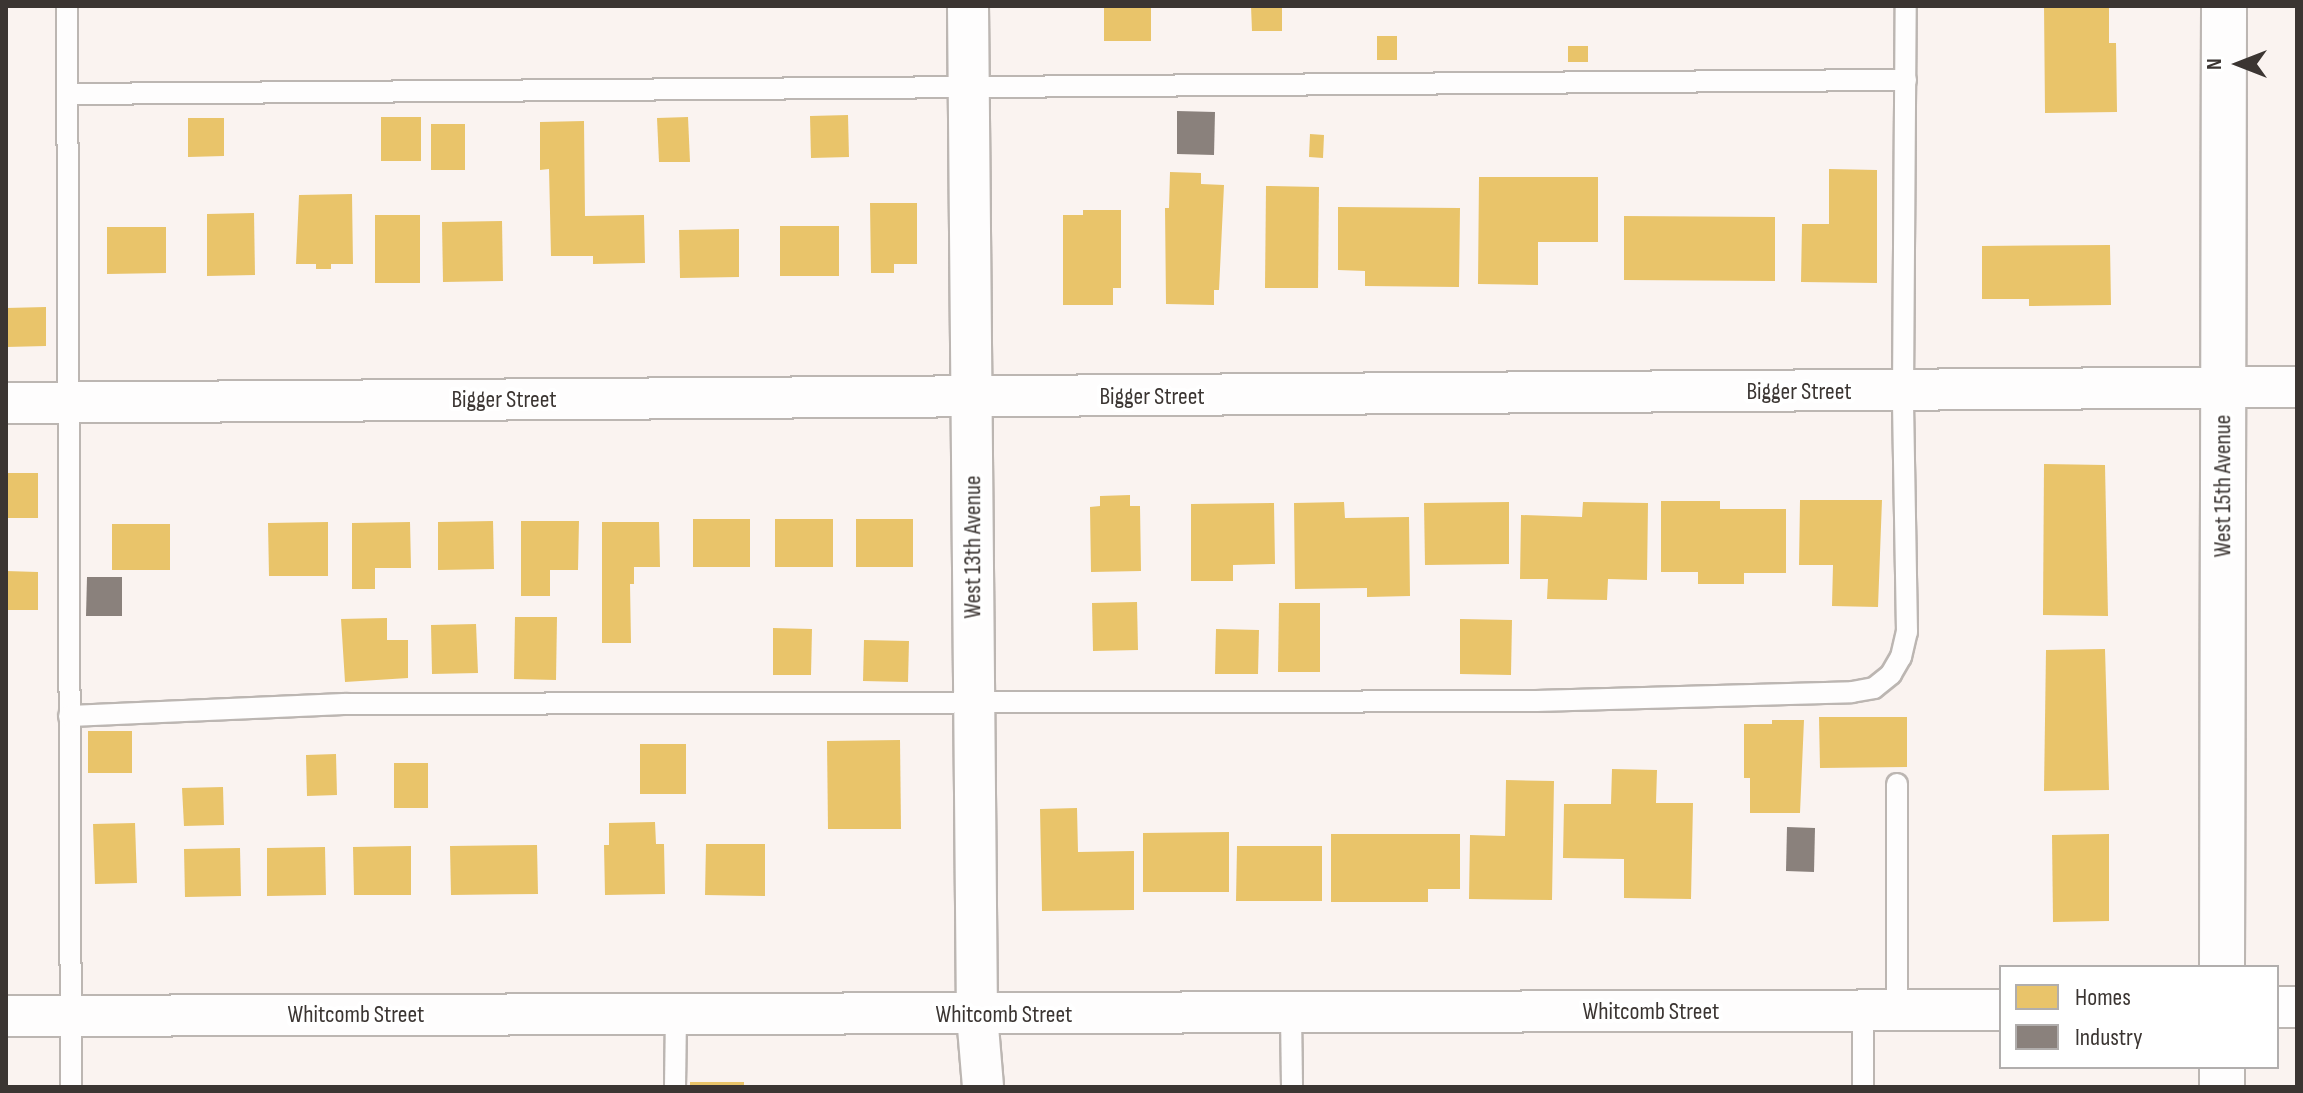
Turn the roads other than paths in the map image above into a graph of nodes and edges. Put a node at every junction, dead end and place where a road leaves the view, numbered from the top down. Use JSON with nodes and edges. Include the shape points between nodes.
{"nodes":[{"id":1,"x":67,"y":6,"type":"edge"},
{"id":2,"x":968,"y":6,"type":"edge"},
{"id":3,"x":1906,"y":6,"type":"edge"},
{"id":4,"x":2224,"y":6,"type":"edge"},
{"id":5,"x":1906,"y":80,"type":"junction"},
{"id":6,"x":969,"y":87,"type":"junction"},
{"id":7,"x":69,"y":94,"type":"junction"},
{"id":8,"x":2297,"y":387,"type":"edge"},
{"id":9,"x":2223,"y":388,"type":"junction"},
{"id":10,"x":1903,"y":392,"type":"junction"},
{"id":11,"x":973,"y":398,"type":"junction"},
{"id":12,"x":6,"y":403,"type":"edge"},
{"id":13,"x":68,"y":403,"type":"junction"},
{"id":14,"x":974,"y":701,"type":"junction"},
{"id":15,"x":69,"y":716,"type":"junction"},
{"id":16,"x":1897,"y":784,"type":"dead end"},
{"id":17,"x":2222,"y":965,"type":"edge"},
{"id":18,"x":1999,"y":1010,"type":"edge"},
{"id":19,"x":1880,"y":1011,"type":"junction"},
{"id":20,"x":1291,"y":1014,"type":"junction"},
{"id":21,"x":676,"y":1015,"type":"junction"},
{"id":22,"x":977,"y":1015,"type":"junction"},
{"id":23,"x":6,"y":1016,"type":"edge"},
{"id":24,"x":71,"y":1016,"type":"junction"},
{"id":25,"x":71,"y":1087,"type":"edge"},
{"id":26,"x":675,"y":1087,"type":"edge"},
{"id":27,"x":983,"y":1087,"type":"edge"},
{"id":28,"x":1292,"y":1087,"type":"edge"},
{"id":29,"x":1863,"y":1087,"type":"edge"}],
"edges":[{"from":1,"to":7,"type":"lane"},
{"from":2,"to":6,"type":"street","name":"West 13th Avenue"},
{"from":3,"to":5,"type":"lane"},
{"from":4,"to":9,"type":"main road","name":"West 15th Avenue"},
{"from":5,"to":6,"type":"lane"},
{"from":5,"to":10,"type":"lane"},
{"from":6,"to":7,"type":"lane"},
{"from":6,"to":11,"type":"street","name":"West 13th Avenue"},
{"from":7,"to":13,"type":"lane"},
{"from":8,"to":9,"type":"street","name":"Bigger Street"},
{"from":9,"to":10,"type":"street","name":"Bigger Street"},
{"from":9,"to":17,"type":"main road","name":"West 15th Avenue"},
{"from":10,"to":11,"type":"street","name":"Bigger Street"},
{"from":10,"to":14,"type":"lane","via":[[1907,632],[1896,666],[1874,688],[1536,701]]},
{"from":11,"to":13,"type":"street","name":"Bigger Street"},
{"from":11,"to":14,"type":"street","name":"West 13th Avenue"},
{"from":12,"to":13,"type":"street","name":"Bigger Street"},
{"from":13,"to":15,"type":"lane"},
{"from":14,"to":15,"type":"lane","via":[[345,704]]},
{"from":14,"to":22,"type":"street","name":"West 13th Avenue"},
{"from":15,"to":24,"type":"lane"},
{"from":16,"to":19,"type":"lane"},
{"from":18,"to":19,"type":"street","name":"Whitcomb Street"},
{"from":19,"to":20,"type":"street","name":"Whitcomb Street"},
{"from":19,"to":29,"type":"lane"},
{"from":20,"to":22,"type":"street","name":"Whitcomb Street"},
{"from":20,"to":28,"type":"lane"},
{"from":21,"to":22,"type":"street","name":"Whitcomb Street"},
{"from":21,"to":24,"type":"street","name":"Whitcomb Street"},
{"from":21,"to":26,"type":"lane"},
{"from":22,"to":27,"type":"street","name":"West 13th Avenue"},
{"from":23,"to":24,"type":"street","name":"Whitcomb Street"},
{"from":24,"to":25,"type":"lane"}]}
